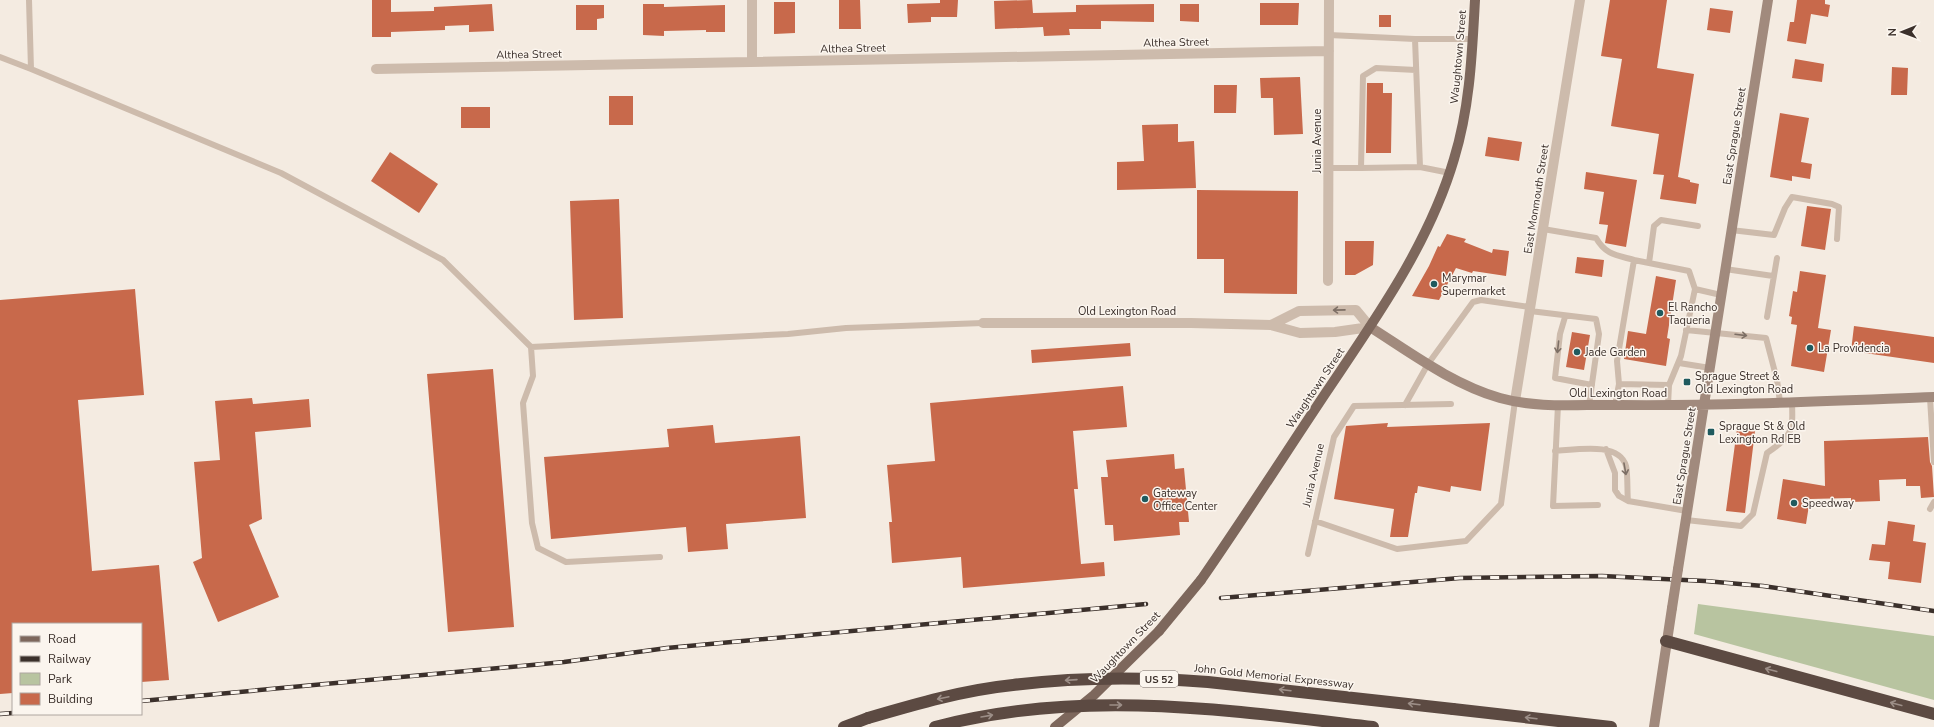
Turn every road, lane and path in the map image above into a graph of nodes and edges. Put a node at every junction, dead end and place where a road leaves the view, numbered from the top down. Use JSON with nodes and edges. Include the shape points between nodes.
{"nodes":[{"id":1,"x":29,"y":0,"type":"edge"},
{"id":2,"x":752,"y":0,"type":"edge"},
{"id":3,"x":1329,"y":0,"type":"edge"},
{"id":4,"x":1475,"y":0,"type":"edge"},
{"id":5,"x":1580,"y":0,"type":"edge"},
{"id":6,"x":1768,"y":0,"type":"edge"},
{"id":7,"x":1329,"y":35,"type":"junction"},
{"id":8,"x":1415,"y":39,"type":"junction"},
{"id":9,"x":1473,"y":39,"type":"junction"},
{"id":10,"x":1329,"y":51,"type":"junction"},
{"id":11,"x":0,"y":57,"type":"edge"},
{"id":12,"x":752,"y":62,"type":"junction"},
{"id":13,"x":31,"y":68,"type":"junction"},
{"id":14,"x":376,"y":69,"type":"dead end"},
{"id":15,"x":1416,"y":70,"type":"junction"},
{"id":16,"x":1420,"y":167,"type":"junction"},
{"id":17,"x":1329,"y":168,"type":"junction"},
{"id":18,"x":1361,"y":168,"type":"junction"},
{"id":19,"x":1450,"y":173,"type":"junction"},
{"id":20,"x":1698,"y":226,"type":"dead end"},
{"id":21,"x":1543,"y":229,"type":"junction"},
{"id":22,"x":1731,"y":230,"type":"junction"},
{"id":23,"x":1837,"y":239,"type":"dead end"},
{"id":24,"x":1777,"y":258,"type":"dead end"},
{"id":25,"x":1634,"y":260,"type":"junction"},
{"id":26,"x":1649,"y":263,"type":"junction"},
{"id":27,"x":1725,"y":269,"type":"junction"},
{"id":28,"x":1774,"y":276,"type":"junction"},
{"id":29,"x":1328,"y":281,"type":"dead end"},
{"id":30,"x":1695,"y":289,"type":"junction"},
{"id":31,"x":1721,"y":295,"type":"junction"},
{"id":32,"x":1530,"y":309,"type":"junction"},
{"id":33,"x":1565,"y":317,"type":"junction"},
{"id":34,"x":1767,"y":318,"type":"dead end"},
{"id":35,"x":983,"y":323,"type":"joint"},
{"id":36,"x":1271,"y":324,"type":"junction"},
{"id":37,"x":1370,"y":327,"type":"junction"},
{"id":38,"x":1686,"y":330,"type":"junction"},
{"id":39,"x":1715,"y":332,"type":"junction"},
{"id":40,"x":531,"y":347,"type":"junction"},
{"id":41,"x":1679,"y":363,"type":"junction"},
{"id":42,"x":1428,"y":364,"type":"junction"},
{"id":43,"x":1710,"y":368,"type":"junction"},
{"id":44,"x":1619,"y":384,"type":"junction"},
{"id":45,"x":1592,"y":385,"type":"junction"},
{"id":46,"x":1669,"y":385,"type":"junction"},
{"id":47,"x":1932,"y":397,"type":"edge"},
{"id":48,"x":1515,"y":401,"type":"junction"},
{"id":49,"x":1780,"y":402,"type":"junction"},
{"id":50,"x":1792,"y":402,"type":"junction"},
{"id":51,"x":1451,"y":404,"type":"dead end"},
{"id":52,"x":1704,"y":404,"type":"junction"},
{"id":53,"x":1405,"y":405,"type":"junction"},
{"id":54,"x":1558,"y":405,"type":"junction"},
{"id":55,"x":1590,"y":405,"type":"junction"},
{"id":56,"x":1615,"y":405,"type":"junction"},
{"id":57,"x":1668,"y":406,"type":"junction"},
{"id":58,"x":1606,"y":449,"type":"junction"},
{"id":59,"x":1555,"y":451,"type":"junction"},
{"id":60,"x":1934,"y":462,"type":"edge"},
{"id":61,"x":1628,"y":501,"type":"junction"},
{"id":62,"x":1934,"y":502,"type":"edge"},
{"id":63,"x":1598,"y":505,"type":"dead end"},
{"id":64,"x":1930,"y":509,"type":"dead end"},
{"id":65,"x":1686,"y":516,"type":"junction"},
{"id":66,"x":1315,"y":521,"type":"junction"},
{"id":67,"x":1308,"y":554,"type":"dead end"},
{"id":68,"x":660,"y":558,"type":"dead end"},
{"id":69,"x":1666,"y":641,"type":"junction"},
{"id":70,"x":1934,"y":714,"type":"edge"},
{"id":71,"x":844,"y":727,"type":"edge"},
{"id":72,"x":935,"y":727,"type":"edge"},
{"id":73,"x":1055,"y":727,"type":"edge"},
{"id":74,"x":1373,"y":727,"type":"edge"},
{"id":75,"x":1611,"y":727,"type":"edge"},
{"id":76,"x":1654,"y":727,"type":"edge"}],
"edges":[{"from":1,"to":13,"type":"lane"},
{"from":2,"to":12,"type":"street"},
{"from":3,"to":7,"type":"street","name":"Junia Avenue"},
{"from":4,"to":9,"type":"main road","name":"Waughtown Street"},
{"from":5,"to":21,"type":"street","name":"East Monmouth Street"},
{"from":6,"to":22,"type":"main road","name":"East Sprague Street"},
{"from":7,"to":8,"type":"lane"},
{"from":7,"to":10,"type":"street","name":"Junia Avenue"},
{"from":8,"to":9,"type":"lane"},
{"from":8,"to":15,"type":"lane"},
{"from":9,"to":19,"type":"main road","name":"Waughtown Street","via":[[1470,84],[1462,133]]},
{"from":10,"to":12,"type":"street","name":"Althea Street"},
{"from":10,"to":17,"type":"street","name":"Junia Avenue"},
{"from":11,"to":13,"type":"lane"},
{"from":12,"to":14,"type":"street","name":"Althea Street"},
{"from":13,"to":40,"type":"lane","via":[[281,173],[443,260]]},
{"from":15,"to":16,"type":"lane"},
{"from":15,"to":18,"type":"lane","via":[[1376,68],[1363,76]]},
{"from":16,"to":18,"type":"lane"},
{"from":16,"to":19,"type":"lane"},
{"from":17,"to":18,"type":"lane"},
{"from":17,"to":29,"type":"street","name":"Junia Avenue"},
{"from":19,"to":37,"type":"main road","name":"Waughtown Street","via":[[1432,220]]},
{"from":20,"to":26,"type":"lane","via":[[1661,220],[1654,226]]},
{"from":21,"to":25,"type":"lane","via":[[1596,238],[1602,249],[1610,254]]},
{"from":21,"to":32,"type":"street","name":"East Monmouth Street"},
{"from":22,"to":23,"type":"lane","via":[[1774,235],[1792,197],[1839,207]]},
{"from":22,"to":27,"type":"main road","name":"East Sprague Street"},
{"from":24,"to":28,"type":"lane"},
{"from":25,"to":26,"type":"lane"},
{"from":25,"to":44,"type":"lane","via":[[1617,361]]},
{"from":26,"to":30,"type":"lane","via":[[1689,271]]},
{"from":27,"to":28,"type":"lane"},
{"from":27,"to":31,"type":"main road","name":"East Sprague Street"},
{"from":28,"to":34,"type":"lane"},
{"from":30,"to":31,"type":"lane"},
{"from":30,"to":38,"type":"lane"},
{"from":31,"to":39,"type":"main road","name":"East Sprague Street"},
{"from":32,"to":33,"type":"lane"},
{"from":32,"to":42,"type":"lane","via":[[1481,300],[1473,302]]},
{"from":32,"to":48,"type":"street","name":"East Monmouth Street"},
{"from":33,"to":45,"type":"lane","via":[[1596,320],[1599,334]]},
{"from":33,"to":45,"type":"lane","one_way":true,"via":[[1560,334],[1555,378]]},
{"from":35,"to":36,"type":"street","name":"Old Lexington Road"},
{"from":35,"to":40,"type":"lane","via":[[846,328],[788,334]]},
{"from":36,"to":37,"type":"street","name":"Old Lexington Road","via":[[1300,333]]},
{"from":37,"to":36,"type":"street","name":"Old Lexington Road","one_way":true,"via":[[1356,310],[1299,311]]},
{"from":37,"to":42,"type":"main road","name":"Old Lexington Road"},
{"from":37,"to":73,"type":"main road","name":"Waughtown Street","bridge":true,"via":[[1201,580],[1159,632],[1094,695]]},
{"from":38,"to":39,"type":"lane"},
{"from":38,"to":41,"type":"lane"},
{"from":39,"to":43,"type":"main road","name":"East Sprague Street"},
{"from":39,"to":49,"type":"lane","one_way":true,"via":[[1766,338]]},
{"from":40,"to":68,"type":"lane","via":[[533,376],[523,402],[532,523],[538,548],[566,562]]},
{"from":41,"to":43,"type":"lane"},
{"from":41,"to":46,"type":"lane"},
{"from":42,"to":48,"type":"main road","name":"Old Lexington Road","via":[[1467,385]]},
{"from":42,"to":53,"type":"lane"},
{"from":43,"to":52,"type":"main road","name":"East Sprague Street"},
{"from":44,"to":46,"type":"lane"},
{"from":44,"to":56,"type":"lane"},
{"from":45,"to":55,"type":"lane"},
{"from":46,"to":57,"type":"lane"},
{"from":47,"to":50,"type":"main road","name":"Old Lexington Road"},
{"from":47,"to":60,"type":"lane"},
{"from":48,"to":54,"type":"main road","name":"Old Lexington Road"},
{"from":48,"to":66,"type":"lane","via":[[1501,504],[1466,541],[1397,549]]},
{"from":49,"to":50,"type":"main road","name":"Old Lexington Road"},
{"from":49,"to":52,"type":"main road","name":"Old Lexington Road"},
{"from":50,"to":65,"type":"lane","via":[[1793,426],[1782,443],[1768,453],[1753,514],[1741,526]]},
{"from":51,"to":53,"type":"lane"},
{"from":52,"to":57,"type":"main road","name":"Old Lexington Road"},
{"from":52,"to":65,"type":"main road","name":"East Sprague Street"},
{"from":53,"to":66,"type":"lane","name":"Junia Avenue","via":[[1354,406],[1334,437]]},
{"from":54,"to":55,"type":"main road","name":"Old Lexington Road"},
{"from":54,"to":59,"type":"lane"},
{"from":55,"to":56,"type":"main road","name":"Old Lexington Road"},
{"from":56,"to":57,"type":"main road","name":"Old Lexington Road"},
{"from":58,"to":59,"type":"lane"},
{"from":58,"to":61,"type":"lane","via":[[1615,473],[1615,490]]},
{"from":58,"to":61,"type":"lane","one_way":true,"via":[[1620,455],[1626,467]]},
{"from":59,"to":63,"type":"lane","via":[[1553,506]]},
{"from":61,"to":65,"type":"lane"},
{"from":62,"to":64,"type":"lane"},
{"from":65,"to":69,"type":"main road","name":"East Sprague Street","bridge":true},
{"from":66,"to":67,"type":"lane","name":"Junia Avenue"},
{"from":70,"to":69,"type":"highway","one_way":true},
{"from":69,"to":76,"type":"main road","name":"East Sprague Street"},
{"from":75,"to":71,"type":"highway","name":"John Gold Memorial Expressway","number":"US 52","one_way":true,"bridge":true,"via":[[1208,682],[1089,678],[1012,685],[972,692],[933,700]]},
{"from":72,"to":74,"type":"highway","one_way":true,"bridge":true,"via":[[1016,712],[1127,705],[1247,713]]}]}
